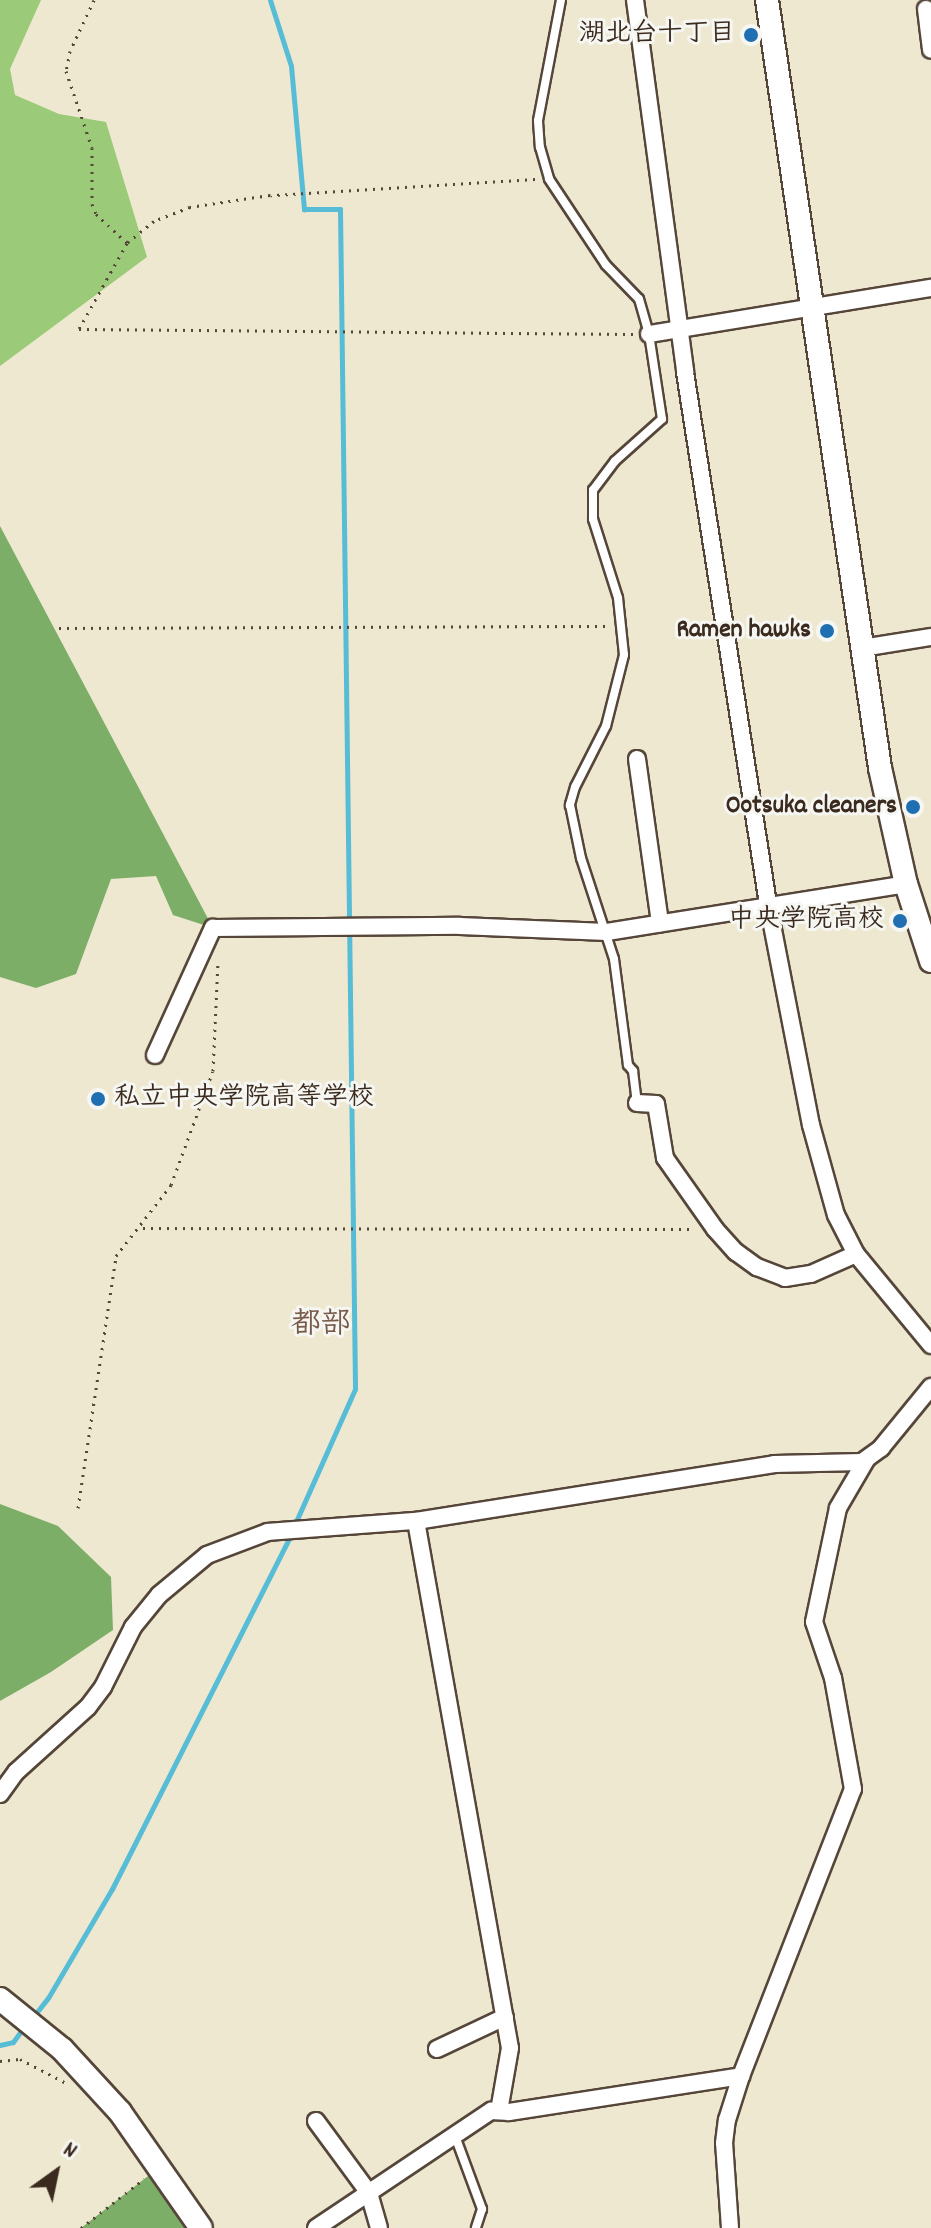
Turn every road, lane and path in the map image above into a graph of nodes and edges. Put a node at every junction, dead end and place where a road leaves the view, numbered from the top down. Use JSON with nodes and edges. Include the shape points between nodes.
{"nodes":[{"id":1,"x":94,"y":0,"type":"edge"},
{"id":2,"x":561,"y":0,"type":"edge"},
{"id":3,"x":635,"y":0,"type":"edge"},
{"id":4,"x":767,"y":0,"type":"edge"},
{"id":5,"x":924,"y":7,"type":"edge"},
{"id":6,"x":931,"y":50,"type":"edge"},
{"id":7,"x":549,"y":179,"type":"junction"},
{"id":8,"x":127,"y":243,"type":"junction"},
{"id":9,"x":931,"y":288,"type":"edge"},
{"id":10,"x":813,"y":307,"type":"junction"},
{"id":11,"x":680,"y":330,"type":"junction"},
{"id":12,"x":649,"y":334,"type":"junction"},
{"id":13,"x":623,"y":626,"type":"junction"},
{"id":14,"x":59,"y":628,"type":"dead end"},
{"id":15,"x":931,"y":637,"type":"edge"},
{"id":16,"x":862,"y":648,"type":"junction"},
{"id":17,"x":637,"y":759,"type":"dead end"},
{"id":18,"x":906,"y":884,"type":"junction"},
{"id":19,"x":768,"y":904,"type":"junction"},
{"id":20,"x":660,"y":923,"type":"junction"},
{"id":21,"x":607,"y":932,"type":"junction"},
{"id":22,"x":218,"y":960,"type":"dead end"},
{"id":23,"x":931,"y":961,"type":"edge"},
{"id":24,"x":155,"y":1055,"type":"dead end"},
{"id":25,"x":637,"y":1103,"type":"joint"},
{"id":26,"x":141,"y":1228,"type":"junction"},
{"id":27,"x":715,"y":1229,"type":"junction"},
{"id":28,"x":856,"y":1254,"type":"junction"},
{"id":29,"x":931,"y":1345,"type":"edge"},
{"id":30,"x":931,"y":1387,"type":"edge"},
{"id":31,"x":866,"y":1460,"type":"junction"},
{"id":32,"x":78,"y":1508,"type":"dead end"},
{"id":33,"x":416,"y":1521,"type":"junction"},
{"id":34,"x":0,"y":1794,"type":"edge"},
{"id":35,"x":2,"y":2000,"type":"edge"},
{"id":36,"x":505,"y":2017,"type":"junction"},
{"id":37,"x":437,"y":2049,"type":"dead end"},
{"id":38,"x":0,"y":2061,"type":"edge"},
{"id":39,"x":741,"y":2076,"type":"junction"},
{"id":40,"x":70,"y":2086,"type":"dead end"},
{"id":41,"x":499,"y":2111,"type":"junction"},
{"id":42,"x":316,"y":2121,"type":"dead end"},
{"id":43,"x":455,"y":2135,"type":"junction"},
{"id":44,"x":161,"y":2166,"type":"junction"},
{"id":45,"x":369,"y":2193,"type":"junction"},
{"id":46,"x":81,"y":2228,"type":"edge"},
{"id":47,"x":201,"y":2228,"type":"edge"},
{"id":48,"x":316,"y":2228,"type":"edge"},
{"id":49,"x":379,"y":2228,"type":"edge"},
{"id":50,"x":476,"y":2228,"type":"edge"},
{"id":51,"x":730,"y":2228,"type":"edge"}],
"edges":[{"from":1,"to":8,"type":"path","via":[[66,71],[92,148],[92,204]]},
{"from":2,"to":7,"type":"lane","via":[[538,121]]},
{"from":3,"to":11,"type":"street"},
{"from":4,"to":10,"type":"street"},
{"from":5,"to":6,"type":"street"},
{"from":7,"to":8,"type":"path","via":[[270,195],[190,207],[154,221]]},
{"from":7,"to":12,"type":"lane","via":[[606,265],[639,299]]},
{"from":8,"to":12,"type":"path","via":[[79,329]]},
{"from":9,"to":10,"type":"street"},
{"from":10,"to":11,"type":"street"},
{"from":10,"to":16,"type":"street"},
{"from":11,"to":12,"type":"street"},
{"from":11,"to":19,"type":"street"},
{"from":12,"to":13,"type":"lane","via":[[662,419],[615,461],[593,490],[593,519]]},
{"from":13,"to":14,"type":"path"},
{"from":13,"to":21,"type":"lane","via":[[617,692],[570,805],[581,858]]},
{"from":15,"to":16,"type":"street"},
{"from":16,"to":18,"type":"street","via":[[880,768]]},
{"from":17,"to":20,"type":"street"},
{"from":18,"to":19,"type":"street"},
{"from":18,"to":23,"type":"street"},
{"from":19,"to":20,"type":"street"},
{"from":19,"to":28,"type":"street","via":[[811,1125],[836,1215]]},
{"from":20,"to":21,"type":"street"},
{"from":21,"to":24,"type":"street","via":[[460,926],[213,928]]},
{"from":21,"to":25,"type":"lane"},
{"from":22,"to":26,"type":"path","via":[[213,1071],[171,1185]]},
{"from":25,"to":27,"type":"street","via":[[656,1104],[665,1158]]},
{"from":26,"to":27,"type":"path"},
{"from":26,"to":32,"type":"path","via":[[116,1256]]},
{"from":27,"to":28,"type":"street","via":[[757,1267],[785,1278],[811,1274]]},
{"from":28,"to":29,"type":"street"},
{"from":30,"to":31,"type":"street"},
{"from":31,"to":33,"type":"street","via":[[774,1464]]},
{"from":31,"to":39,"type":"street","via":[[838,1508],[814,1622],[833,1678],[853,1789]]},
{"from":33,"to":34,"type":"street","via":[[268,1532],[207,1555],[159,1595],[133,1627],[88,1707],[16,1772]]},
{"from":33,"to":36,"type":"street"},
{"from":35,"to":44,"type":"street","via":[[62,2049]]},
{"from":36,"to":37,"type":"street"},
{"from":36,"to":41,"type":"street","via":[[510,2048]]},
{"from":38,"to":40,"type":"path","via":[[20,2059]]},
{"from":39,"to":41,"type":"street"},
{"from":39,"to":51,"type":"street","via":[[724,2143]]},
{"from":41,"to":43,"type":"street"},
{"from":42,"to":45,"type":"street"},
{"from":43,"to":45,"type":"street"},
{"from":43,"to":50,"type":"lane","via":[[482,2209]]},
{"from":44,"to":46,"type":"path"},
{"from":44,"to":47,"type":"street"},
{"from":45,"to":48,"type":"street"},
{"from":45,"to":49,"type":"street"}]}
